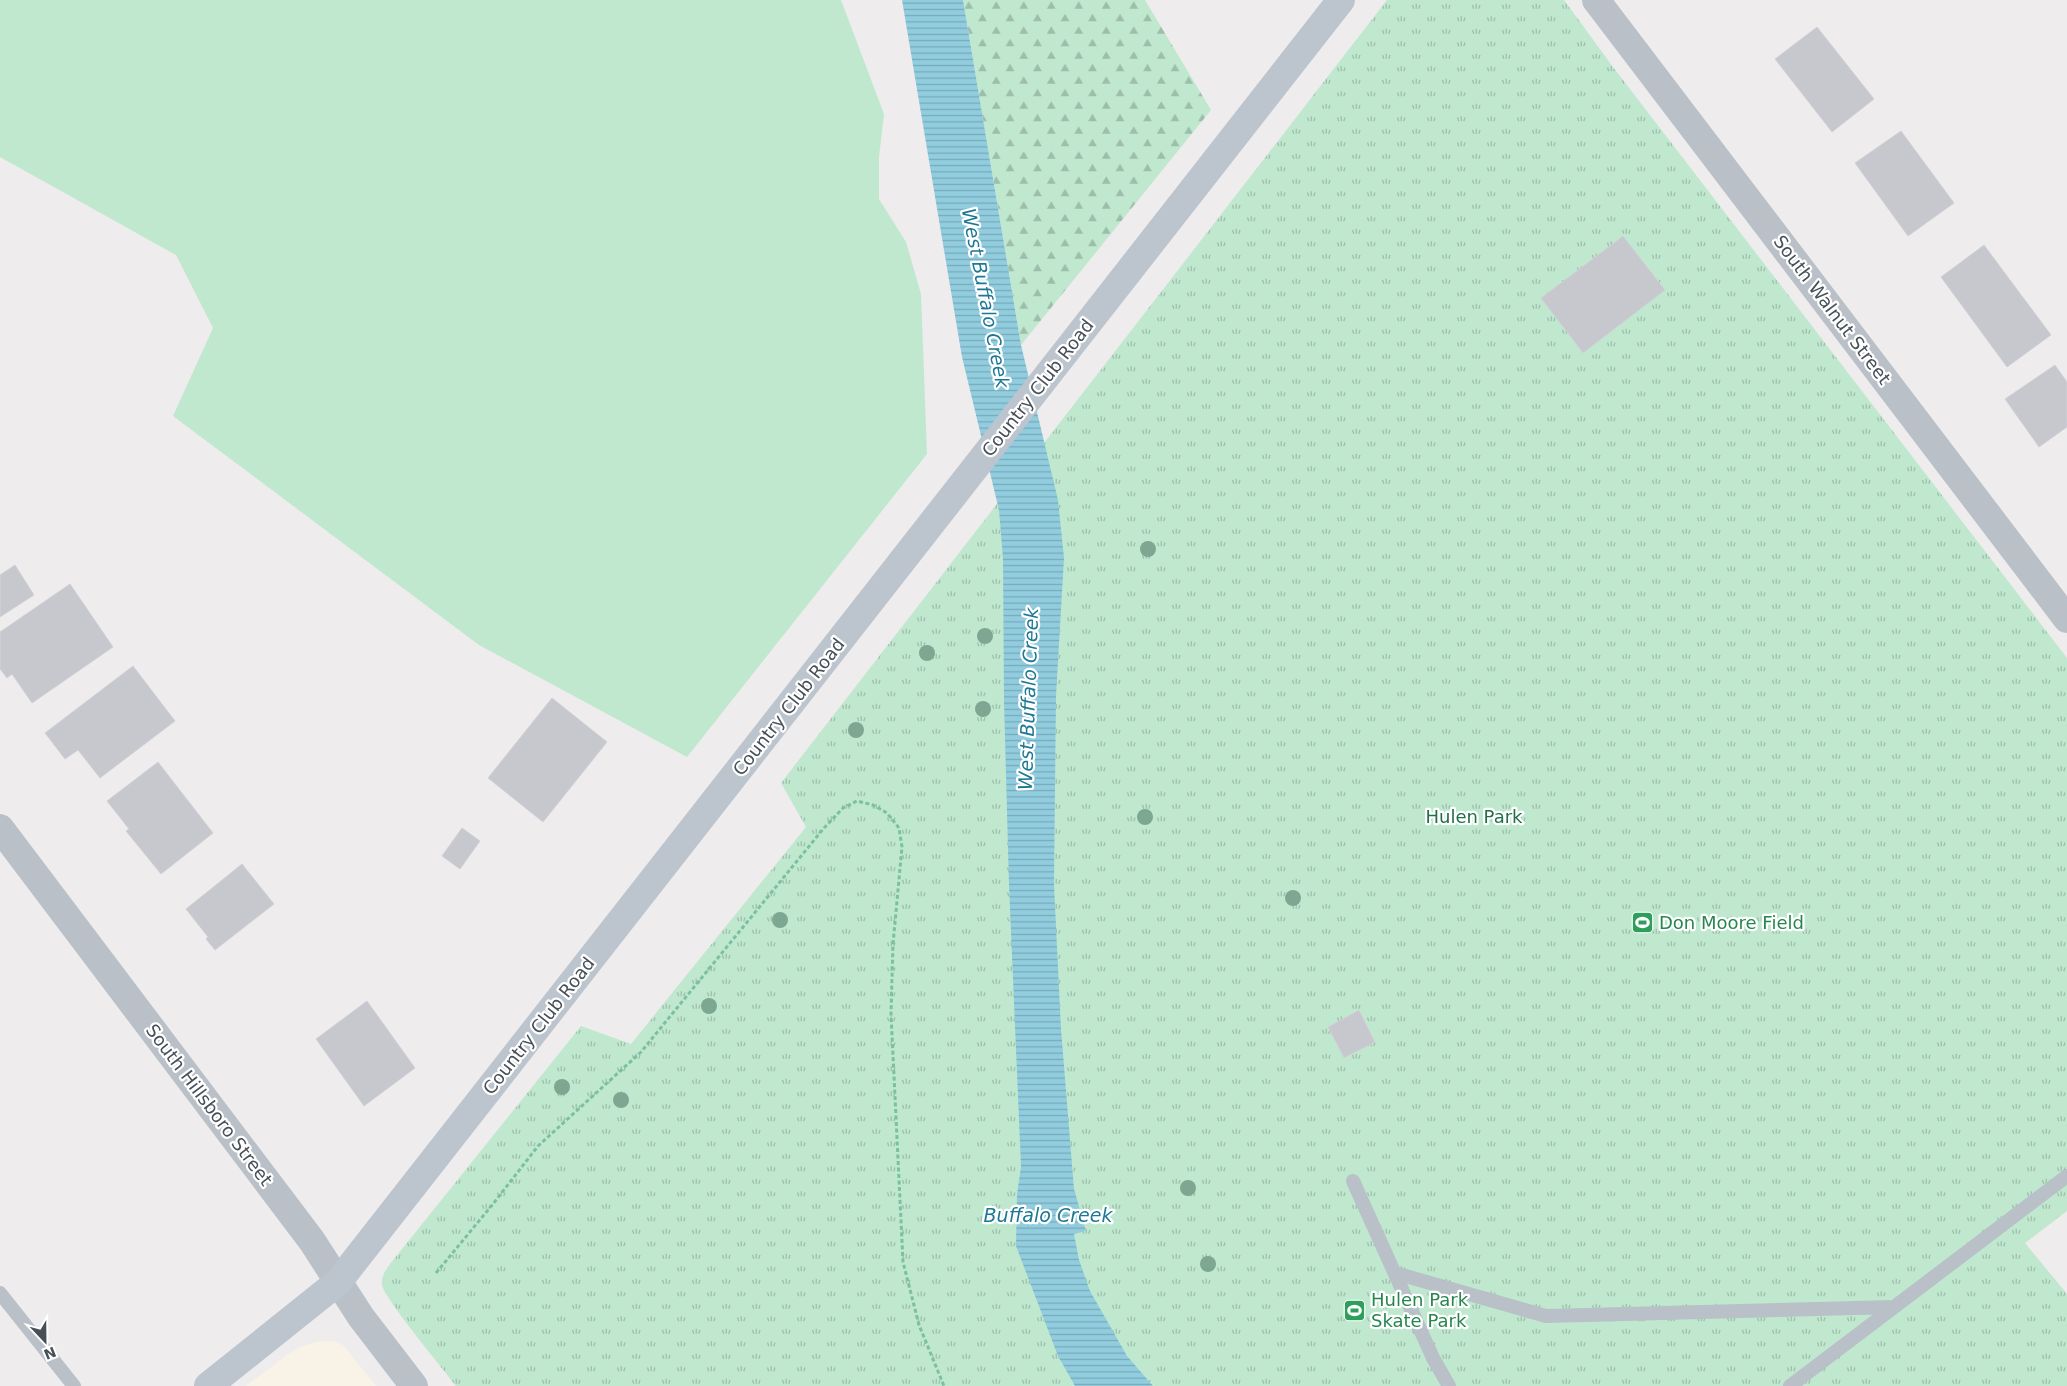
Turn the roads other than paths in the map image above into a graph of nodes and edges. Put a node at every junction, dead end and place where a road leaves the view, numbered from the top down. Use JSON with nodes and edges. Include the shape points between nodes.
{"nodes":[{"id":1,"x":1341,"y":0,"type":"edge"},
{"id":2,"x":1596,"y":0,"type":"edge"},
{"id":3,"x":2065,"y":612,"type":"edge"},
{"id":4,"x":0,"y":828,"type":"edge"},
{"id":5,"x":2067,"y":1176,"type":"edge"},
{"id":6,"x":1352,"y":1181,"type":"dead end"},
{"id":7,"x":1395,"y":1273,"type":"junction"},
{"id":8,"x":338,"y":1282,"type":"junction"},
{"id":9,"x":0,"y":1293,"type":"edge"},
{"id":10,"x":1894,"y":1307,"type":"junction"},
{"id":11,"x":223,"y":1381,"type":"edge"},
{"id":12,"x":74,"y":1386,"type":"edge"},
{"id":13,"x":414,"y":1386,"type":"edge"},
{"id":14,"x":1449,"y":1386,"type":"edge"},
{"id":15,"x":1790,"y":1386,"type":"edge"}],
"edges":[{"from":1,"to":8,"type":"main road","name":"Country Club Road"},
{"from":2,"to":3,"type":"street","name":"South Walnut Street"},
{"from":4,"to":8,"type":"street","name":"South Hillsboro Street","via":[[312,1241]]},
{"from":5,"to":10,"type":"lane"},
{"from":6,"to":7,"type":"lane"},
{"from":7,"to":10,"type":"lane","via":[[1546,1316]]},
{"from":7,"to":14,"type":"lane"},
{"from":8,"to":11,"type":"main road","name":"Country Club Road"},
{"from":8,"to":13,"type":"street","name":"South Hillsboro Street"},
{"from":9,"to":12,"type":"lane"},
{"from":10,"to":15,"type":"lane"}]}
